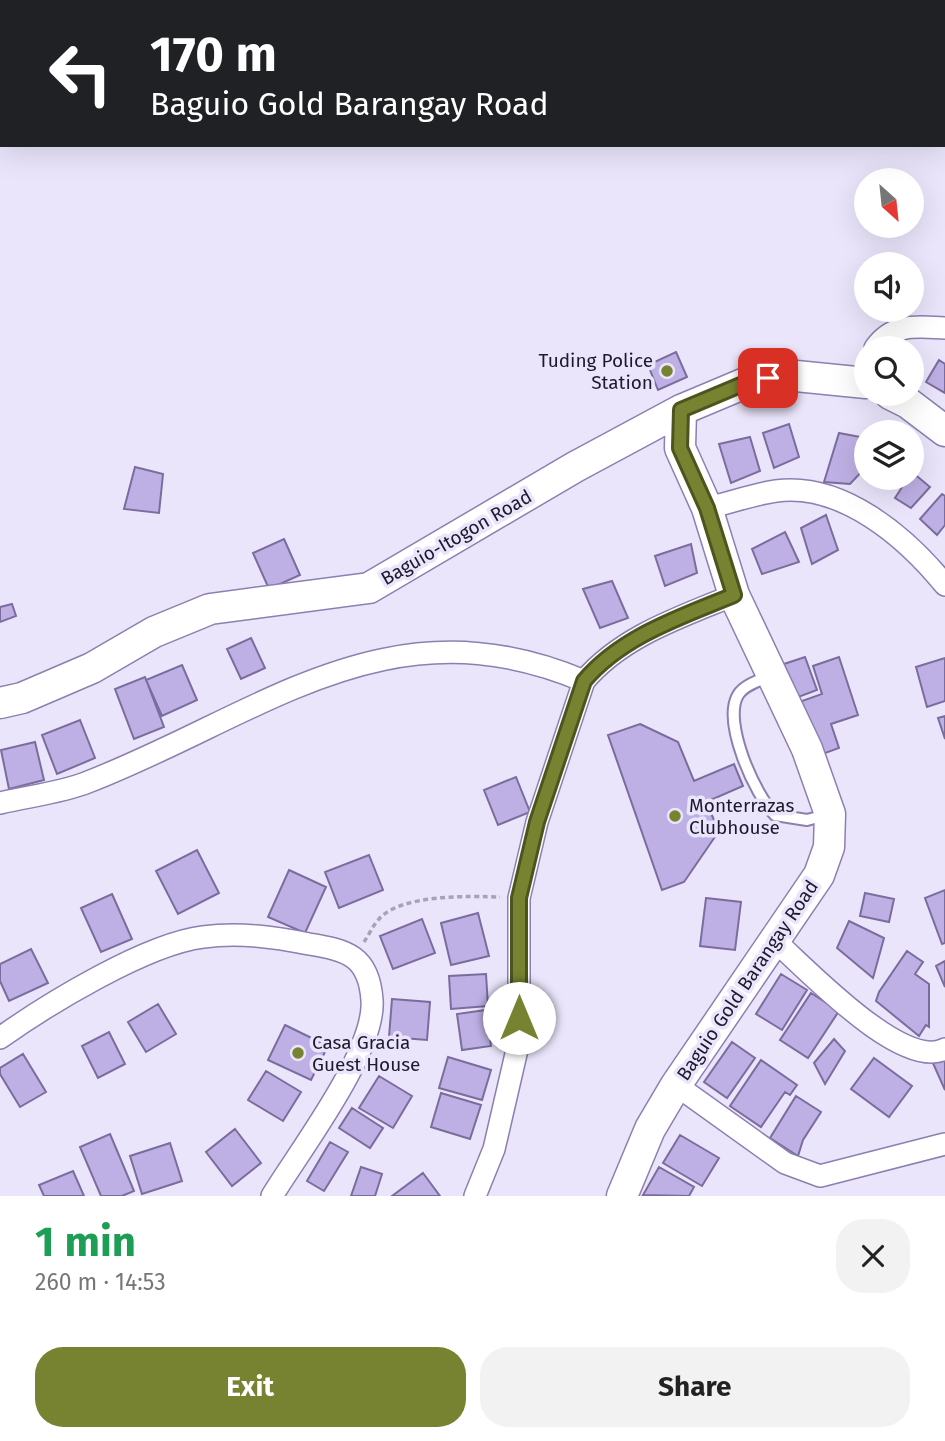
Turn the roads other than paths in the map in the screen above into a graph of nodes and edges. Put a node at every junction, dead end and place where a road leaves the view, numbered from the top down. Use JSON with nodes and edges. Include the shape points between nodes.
{"nodes":[{"id":1,"x":945,"y":328,"type":"edge"},
{"id":2,"x":885,"y":336,"type":"edge"},
{"id":3,"x":854,"y":376,"type":"edge"},
{"id":4,"x":912,"y":406,"type":"edge"},
{"id":5,"x":681,"y":410,"type":"junction"},
{"id":6,"x":649,"y":428,"type":"junction"},
{"id":7,"x":945,"y":431,"type":"edge"},
{"id":8,"x":680,"y":448,"type":"junction"},
{"id":9,"x":707,"y":508,"type":"junction"},
{"id":10,"x":945,"y":585,"type":"edge"},
{"id":11,"x":734,"y":595,"type":"junction"},
{"id":12,"x":770,"y":676,"type":"junction"},
{"id":13,"x":584,"y":681,"type":"junction"},
{"id":14,"x":0,"y":703,"type":"edge"},
{"id":15,"x":0,"y":803,"type":"edge"},
{"id":16,"x":830,"y":814,"type":"junction"},
{"id":17,"x":775,"y":941,"type":"junction"},
{"id":18,"x":0,"y":1038,"type":"edge"},
{"id":19,"x":945,"y":1049,"type":"edge"},
{"id":20,"x":676,"y":1084,"type":"junction"},
{"id":21,"x":945,"y":1144,"type":"edge"},
{"id":22,"x":272,"y":1196,"type":"edge"},
{"id":23,"x":475,"y":1196,"type":"edge"},
{"id":24,"x":622,"y":1196,"type":"edge"}],
"edges":[{"from":1,"to":2,"type":"street","via":[[918,325]]},
{"from":3,"to":5,"type":"main road","name":"Baguio-Itogon Road","via":[[786,375],[750,381]]},
{"from":4,"to":7,"type":"main road"},
{"from":5,"to":6,"type":"main road","name":"Baguio-Itogon Road"},
{"from":5,"to":8,"type":"main road","name":"Baguio Gold Barangay Road"},
{"from":6,"to":8,"type":"main road"},
{"from":6,"to":14,"type":"main road","name":"Baguio-Itogon Road","via":[[369,588],[210,609],[154,632],[92,668]]},
{"from":8,"to":9,"type":"main road","name":"Baguio Gold Barangay Road"},
{"from":9,"to":10,"type":"street","via":[[776,491],[815,492],[852,506],[885,527],[923,558]]},
{"from":9,"to":11,"type":"main road","name":"Baguio Gold Barangay Road"},
{"from":11,"to":12,"type":"main road","name":"Baguio Gold Barangay Road"},
{"from":11,"to":13,"type":"street","via":[[632,641]]},
{"from":12,"to":16,"type":"main road","name":"Baguio Gold Barangay Road","via":[[807,749]]},
{"from":12,"to":16,"type":"lane","via":[[737,696],[736,740],[760,794],[775,815],[807,820]]},
{"from":13,"to":15,"type":"street","via":[[544,664],[494,653],[421,652],[388,658],[274,696],[86,783]]},
{"from":13,"to":23,"type":"street","via":[[537,822],[519,898],[519,1041],[494,1149]]},
{"from":16,"to":17,"type":"main road","name":"Baguio Gold Barangay Road","via":[[829,847],[819,875]]},
{"from":17,"to":19,"type":"street","via":[[894,1042],[919,1051]]},
{"from":17,"to":20,"type":"main road","name":"Baguio Gold Barangay Road"},
{"from":18,"to":22,"type":"street","via":[[99,978],[201,937],[238,934],[342,950],[366,970],[373,1001],[368,1035],[351,1072]]},
{"from":20,"to":21,"type":"street","via":[[785,1163],[820,1177]]},
{"from":20,"to":24,"type":"main road","name":"Baguio Gold Barangay Road","via":[[650,1129]]}]}
